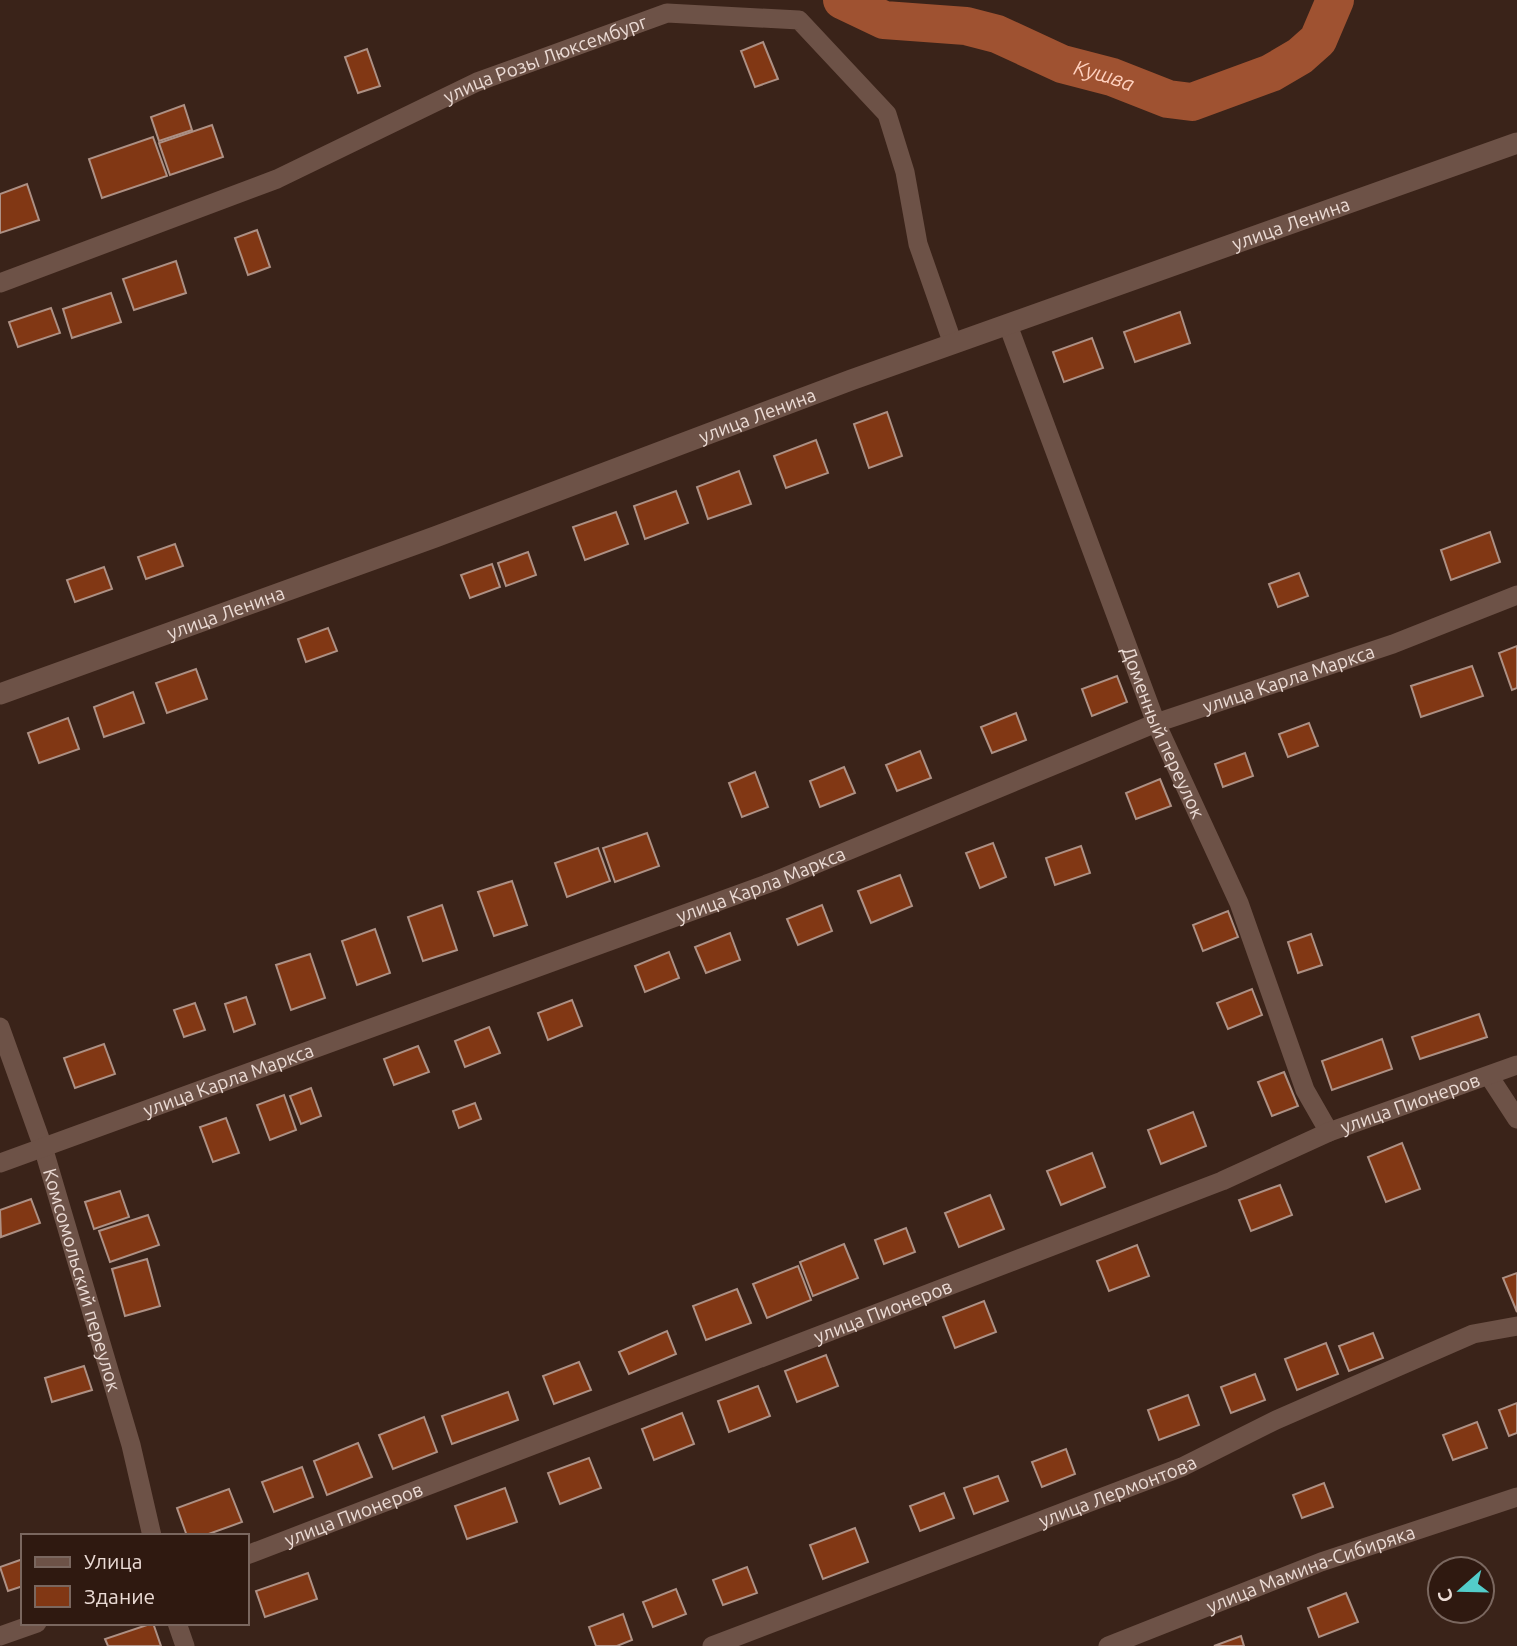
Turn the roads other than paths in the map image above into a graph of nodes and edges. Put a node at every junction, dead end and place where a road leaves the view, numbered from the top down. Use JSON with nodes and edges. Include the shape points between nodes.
{"nodes":[{"id":1,"x":1517,"y":143,"type":"edge"},
{"id":2,"x":0,"y":283,"type":"edge"},
{"id":3,"x":1008,"y":325,"type":"junction"},
{"id":4,"x":953,"y":344,"type":"junction"},
{"id":5,"x":1517,"y":595,"type":"edge"},
{"id":6,"x":0,"y":694,"type":"edge"},
{"id":7,"x":1156,"y":723,"type":"junction"},
{"id":8,"x":0,"y":1027,"type":"edge"},
{"id":9,"x":1517,"y":1065,"type":"edge"},
{"id":10,"x":1489,"y":1076,"type":"junction"},
{"id":11,"x":1517,"y":1119,"type":"edge"},
{"id":12,"x":1329,"y":1132,"type":"junction"},
{"id":13,"x":43,"y":1147,"type":"junction"},
{"id":14,"x":0,"y":1163,"type":"edge"},
{"id":15,"x":1517,"y":1326,"type":"edge"},
{"id":16,"x":1517,"y":1497,"type":"edge"},
{"id":17,"x":152,"y":1534,"type":"edge"},
{"id":18,"x":248,"y":1555,"type":"edge"},
{"id":19,"x":31,"y":1625,"type":"edge"},
{"id":20,"x":178,"y":1625,"type":"edge"},
{"id":21,"x":0,"y":1636,"type":"edge"},
{"id":22,"x":185,"y":1646,"type":"edge"},
{"id":23,"x":712,"y":1646,"type":"edge"},
{"id":24,"x":1108,"y":1646,"type":"edge"}],
"edges":[{"from":1,"to":3,"type":"main road","name":"улица Ленина"},
{"from":2,"to":4,"type":"street","name":"улица Розы Люксембург","via":[[277,179],[477,82],[667,13],[799,20],[887,114],[905,172],[918,244]]},
{"from":3,"to":4,"type":"main road","name":"улица Ленина"},
{"from":3,"to":7,"type":"street","name":"Доменный переулок"},
{"from":4,"to":6,"type":"main road","name":"улица Ленина"},
{"from":5,"to":7,"type":"street","name":"улица Карла Маркса","via":[[1392,644]]},
{"from":7,"to":12,"type":"street","name":"Доменный переулок","via":[[1239,902],[1305,1090]]},
{"from":7,"to":13,"type":"street","name":"улица Карла Маркса","via":[[775,881]]},
{"from":8,"to":13,"type":"street","name":"Комсомольский переулок"},
{"from":9,"to":10,"type":"street","name":"улица Пионеров"},
{"from":10,"to":11,"type":"street"},
{"from":10,"to":12,"type":"street","name":"улица Пионеров"},
{"from":12,"to":18,"type":"street","name":"улица Пионеров","via":[[1222,1181]]},
{"from":13,"to":14,"type":"street","name":"улица Карла Маркса"},
{"from":13,"to":17,"type":"street","name":"Комсомольский переулок","via":[[131,1445]]},
{"from":15,"to":23,"type":"street","name":"улица Лермонтова","via":[[1473,1334],[1276,1420],[1182,1467]]},
{"from":16,"to":24,"type":"street","name":"улица Мамина-Сибиряка","via":[[1321,1562]]},
{"from":19,"to":21,"type":"street"},
{"from":20,"to":22,"type":"street"}]}
